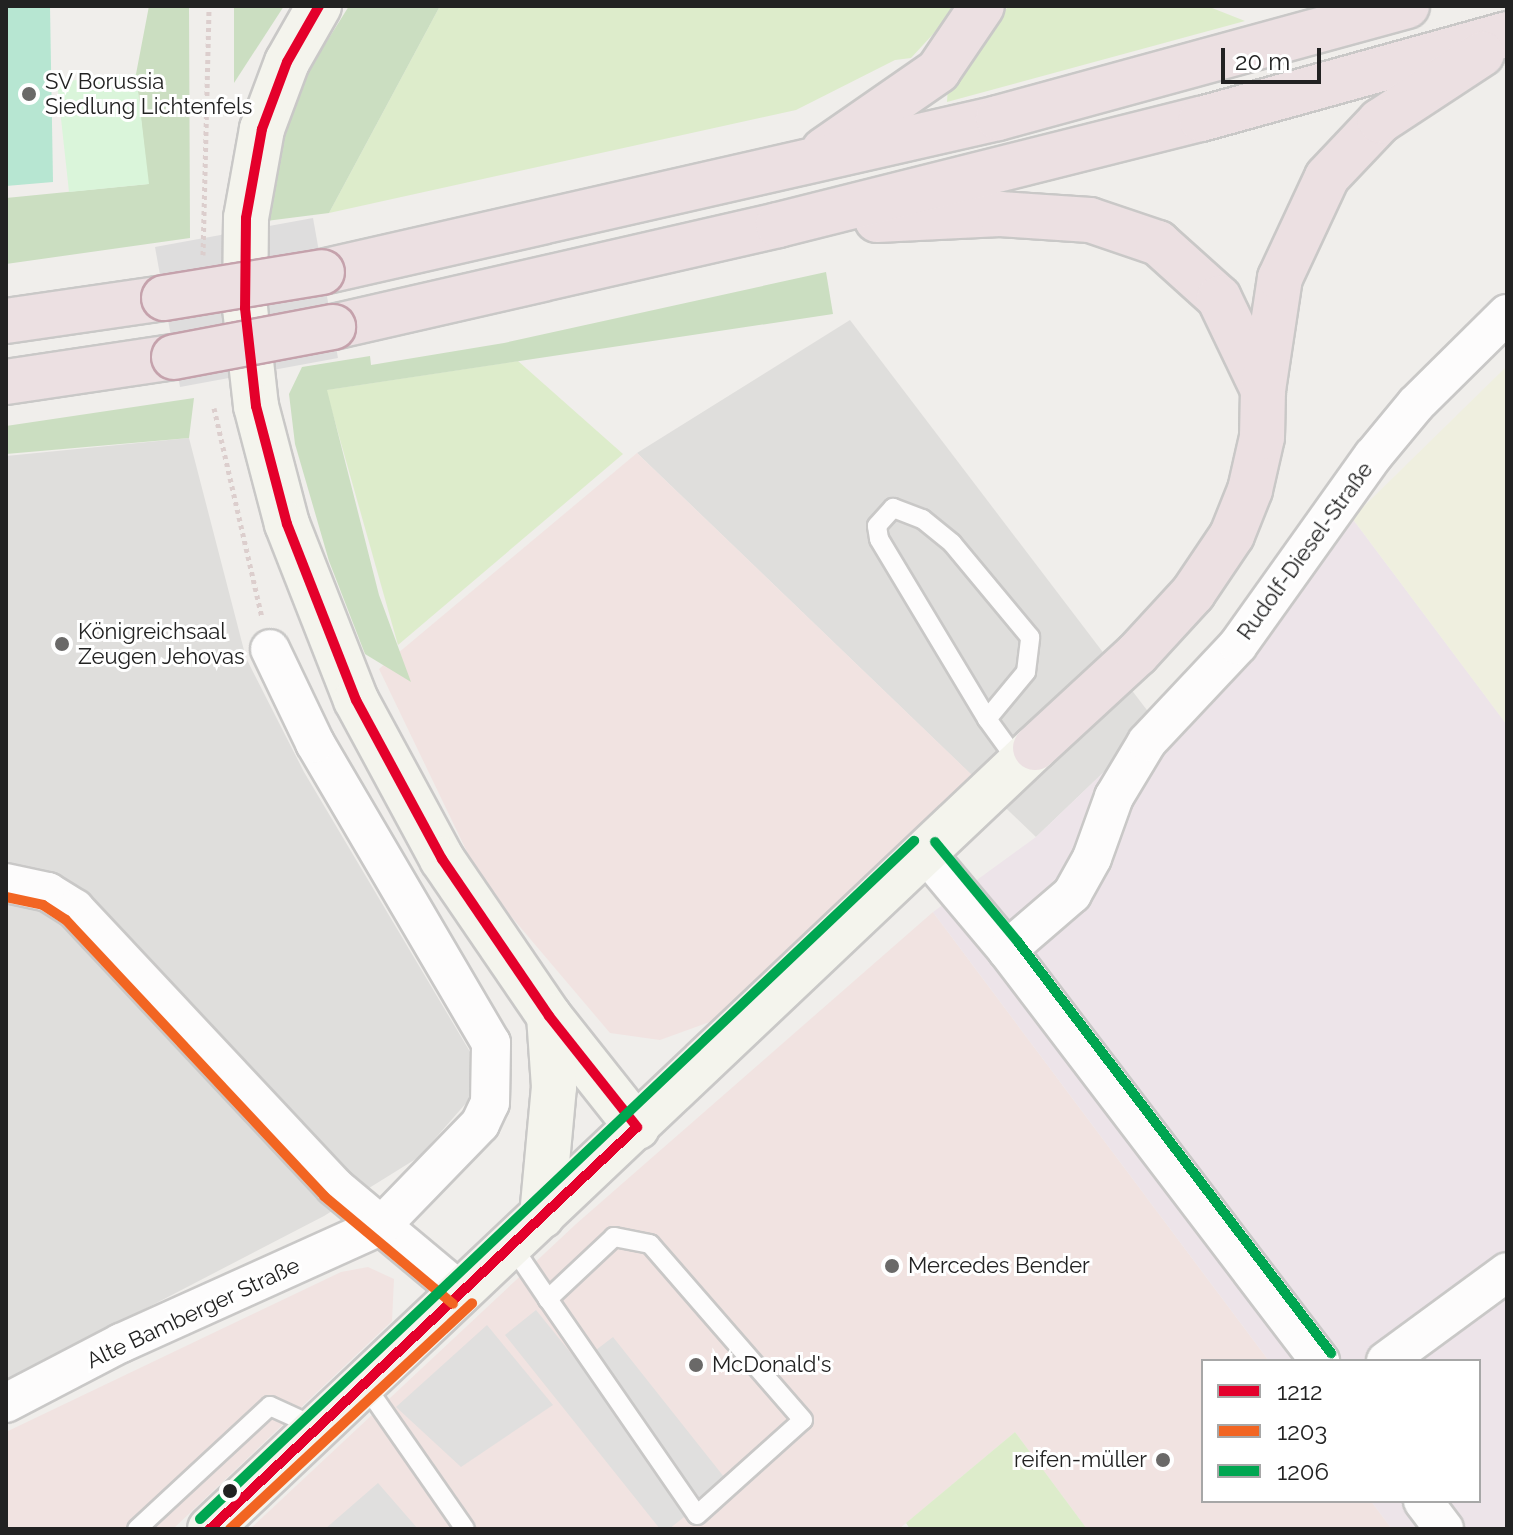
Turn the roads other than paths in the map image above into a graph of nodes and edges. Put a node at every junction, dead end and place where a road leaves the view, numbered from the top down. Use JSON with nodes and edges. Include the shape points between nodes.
{"nodes":[{"id":1,"x":319,"y":6,"type":"edge"},
{"id":2,"x":982,"y":6,"type":"edge"},
{"id":3,"x":1407,"y":6,"type":"edge"},
{"id":4,"x":1507,"y":36,"type":"edge"},
{"id":5,"x":799,"y":167,"type":"junction"},
{"id":6,"x":778,"y":225,"type":"junction"},
{"id":7,"x":1507,"y":314,"type":"edge"},
{"id":8,"x":6,"y":321,"type":"edge"},
{"id":9,"x":6,"y":382,"type":"edge"},
{"id":10,"x":1263,"y":390,"type":"junction"},
{"id":11,"x":270,"y":649,"type":"dead end"},
{"id":12,"x":987,"y":719,"type":"junction"},
{"id":13,"x":1027,"y":755,"type":"junction"},
{"id":14,"x":924,"y":851,"type":"junction"},
{"id":15,"x":6,"y":883,"type":"edge"},
{"id":16,"x":1007,"y":950,"type":"junction"},
{"id":17,"x":549,"y":1016,"type":"junction"},
{"id":18,"x":637,"y":1127,"type":"junction"},
{"id":19,"x":382,"y":1225,"type":"junction"},
{"id":20,"x":527,"y":1231,"type":"junction"},
{"id":21,"x":1507,"y":1272,"type":"edge"},
{"id":22,"x":462,"y":1293,"type":"junction"},
{"id":23,"x":548,"y":1299,"type":"junction"},
{"id":24,"x":1318,"y":1359,"type":"edge"},
{"id":25,"x":1389,"y":1359,"type":"edge"},
{"id":26,"x":365,"y":1385,"type":"junction"},
{"id":27,"x":6,"y":1403,"type":"edge"},
{"id":28,"x":319,"y":1429,"type":"junction"},
{"id":29,"x":1424,"y":1503,"type":"edge"},
{"id":30,"x":137,"y":1529,"type":"edge"},
{"id":31,"x":210,"y":1529,"type":"edge"},
{"id":32,"x":465,"y":1529,"type":"edge"},
{"id":33,"x":1444,"y":1529,"type":"edge"}],
"edges":[{"from":1,"to":17,"type":"main road","via":[[287,62],[262,129],[246,218],[245,308],[256,406],[287,524],[356,700],[442,859]]},
{"from":2,"to":5,"type":"highway","via":[[938,71]]},
{"from":3,"to":5,"type":"highway"},
{"from":4,"to":6,"type":"highway"},
{"from":4,"to":10,"type":"highway","via":[[1380,121],[1327,177],[1280,278]]},
{"from":5,"to":8,"type":"highway","bridge":true,"via":[[322,272]]},
{"from":6,"to":9,"type":"highway","bridge":true,"via":[[333,327]]},
{"from":6,"to":10,"type":"highway","via":[[1000,214],[1090,220],[1158,243],[1219,298]]},
{"from":7,"to":16,"type":"street","name":"Rudolf-Diesel-Straße","via":[[1390,435],[1238,645],[1147,742],[1114,797],[1092,858],[1072,894]]},
{"from":10,"to":13,"type":"highway","via":[[1262,437],[1250,490],[1232,535],[1193,593],[1146,644]]},
{"from":11,"to":19,"type":"street","via":[[315,743],[491,1043],[490,1103],[480,1124]]},
{"from":12,"to":12,"type":"lane","via":[[879,539],[877,526],[893,508],[922,519],[952,543],[1030,637],[1026,672]]},
{"from":12,"to":13,"type":"lane"},
{"from":13,"to":14,"type":"main road"},
{"from":14,"to":16,"type":"street"},
{"from":14,"to":18,"type":"main road"},
{"from":15,"to":19,"type":"street","via":[[48,892],[75,909],[334,1186]]},
{"from":16,"to":24,"type":"street"},
{"from":17,"to":18,"type":"main road"},
{"from":17,"to":20,"type":"main road","via":[[554,1087]]},
{"from":18,"to":20,"type":"main road"},
{"from":19,"to":22,"type":"street"},
{"from":19,"to":27,"type":"street","name":"Alte Bamberger Straße","via":[[121,1343]]},
{"from":20,"to":22,"type":"main road"},
{"from":20,"to":23,"type":"lane"},
{"from":21,"to":25,"type":"street"},
{"from":22,"to":26,"type":"main road"},
{"from":23,"to":23,"type":"lane","via":[[697,1515],[803,1420],[650,1244],[614,1237]]},
{"from":26,"to":28,"type":"main road"},
{"from":26,"to":32,"type":"lane"},
{"from":28,"to":30,"type":"lane","via":[[270,1406]]},
{"from":28,"to":31,"type":"main road"},
{"from":29,"to":33,"type":"street"}]}
